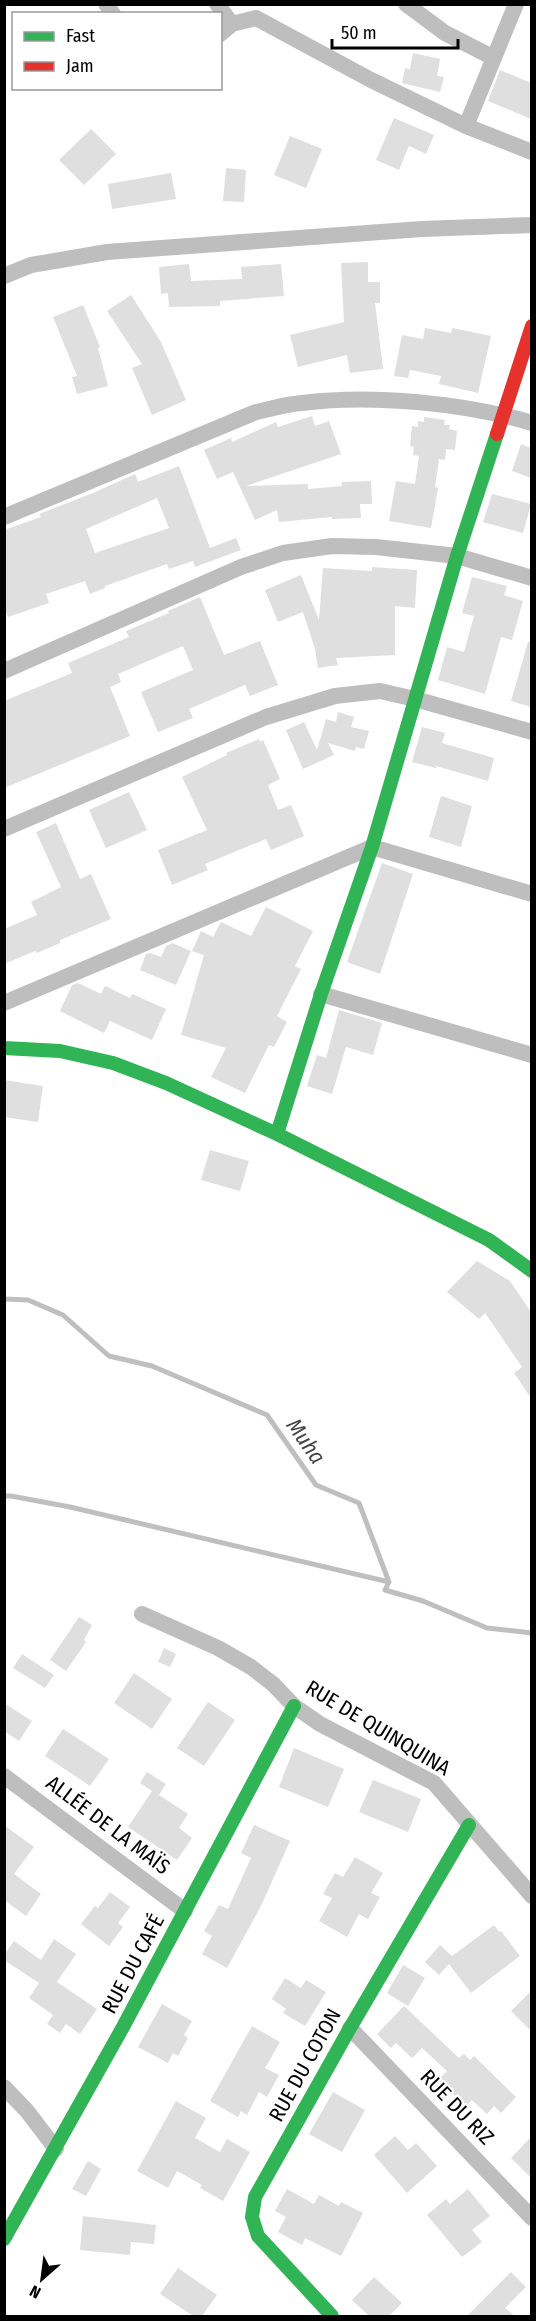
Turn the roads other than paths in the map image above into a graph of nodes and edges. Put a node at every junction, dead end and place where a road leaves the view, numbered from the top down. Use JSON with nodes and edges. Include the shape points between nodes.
{"nodes":[{"id":1,"x":406,"y":4,"type":"edge"},
{"id":2,"x":516,"y":4,"type":"edge"},
{"id":3,"x":226,"y":29,"type":"edge"},
{"id":4,"x":494,"y":58,"type":"junction"},
{"id":5,"x":466,"y":126,"type":"junction"},
{"id":6,"x":531,"y":152,"type":"edge"},
{"id":7,"x":531,"y":225,"type":"edge"},
{"id":8,"x":4,"y":276,"type":"edge"},
{"id":9,"x":531,"y":326,"type":"edge"},
{"id":10,"x":503,"y":415,"type":"junction"},
{"id":11,"x":531,"y":423,"type":"edge"},
{"id":12,"x":4,"y":517,"type":"edge"},
{"id":13,"x":457,"y":556,"type":"junction"},
{"id":14,"x":531,"y":578,"type":"edge"},
{"id":15,"x":4,"y":670,"type":"edge"},
{"id":16,"x":415,"y":699,"type":"junction"},
{"id":17,"x":531,"y":732,"type":"edge"},
{"id":18,"x":4,"y":829,"type":"edge"},
{"id":19,"x":372,"y":847,"type":"junction"},
{"id":20,"x":531,"y":894,"type":"edge"},
{"id":21,"x":321,"y":994,"type":"junction"},
{"id":22,"x":4,"y":1003,"type":"edge"},
{"id":23,"x":4,"y":1048,"type":"edge"},
{"id":24,"x":531,"y":1055,"type":"edge"},
{"id":25,"x":277,"y":1134,"type":"junction"},
{"id":26,"x":531,"y":1271,"type":"edge"},
{"id":27,"x":142,"y":1614,"type":"dead end"},
{"id":28,"x":294,"y":1706,"type":"junction"},
{"id":29,"x":4,"y":1776,"type":"edge"},
{"id":30,"x":469,"y":1825,"type":"junction"},
{"id":31,"x":531,"y":1896,"type":"edge"},
{"id":32,"x":185,"y":1911,"type":"junction"},
{"id":33,"x":350,"y":2028,"type":"junction"},
{"id":34,"x":4,"y":2087,"type":"edge"},
{"id":35,"x":56,"y":2149,"type":"junction"},
{"id":36,"x":531,"y":2218,"type":"edge"},
{"id":37,"x":4,"y":2239,"type":"edge"},
{"id":38,"x":332,"y":2316,"type":"edge"}],
"edges":[{"from":1,"to":4,"type":"street","via":[[445,33]]},
{"from":2,"to":4,"type":"street"},
{"from":3,"to":5,"type":"street","via":[[256,18]]},
{"from":4,"to":5,"type":"street"},
{"from":5,"to":6,"type":"street"},
{"from":7,"to":8,"type":"street","via":[[107,252],[31,265]]},
{"from":9,"to":10,"type":"street"},
{"from":10,"to":11,"type":"street"},
{"from":10,"to":12,"type":"street","via":[[417,403],[345,399],[300,403],[256,412]]},
{"from":10,"to":13,"type":"street"},
{"from":13,"to":14,"type":"street"},
{"from":13,"to":15,"type":"street","via":[[332,546],[284,553],[241,567]]},
{"from":13,"to":16,"type":"street"},
{"from":16,"to":17,"type":"street"},
{"from":16,"to":18,"type":"street","via":[[380,691],[335,696],[266,717]]},
{"from":16,"to":19,"type":"street"},
{"from":19,"to":20,"type":"street"},
{"from":19,"to":21,"type":"street"},
{"from":19,"to":22,"type":"street"},
{"from":21,"to":24,"type":"street"},
{"from":21,"to":25,"type":"street"},
{"from":23,"to":25,"type":"street","via":[[60,1051],[113,1063]]},
{"from":25,"to":26,"type":"street","via":[[489,1240]]},
{"from":27,"to":28,"type":"street","name":"RUE DE QUINQUINA","via":[[250,1666]]},
{"from":28,"to":30,"type":"street","name":"RUE DE QUINQUINA","via":[[320,1724],[434,1783]]},
{"from":28,"to":32,"type":"street","name":"RUE DU CAFÉ"},
{"from":29,"to":32,"type":"street","name":"ALLÉE DE LA MAÏS"},
{"from":30,"to":31,"type":"street","name":"RUE DE QUINQUINA"},
{"from":30,"to":33,"type":"street","name":"RUE DU COTON"},
{"from":32,"to":35,"type":"street","name":"RUE DU CAFÉ"},
{"from":33,"to":36,"type":"street","name":"RUE DU RIZ"},
{"from":33,"to":38,"type":"street","name":"RUE DU COTON","via":[[255,2197],[252,2217],[258,2236]]},
{"from":34,"to":35,"type":"street"},
{"from":35,"to":37,"type":"street","name":"RUE DU CAFÉ"}]}
